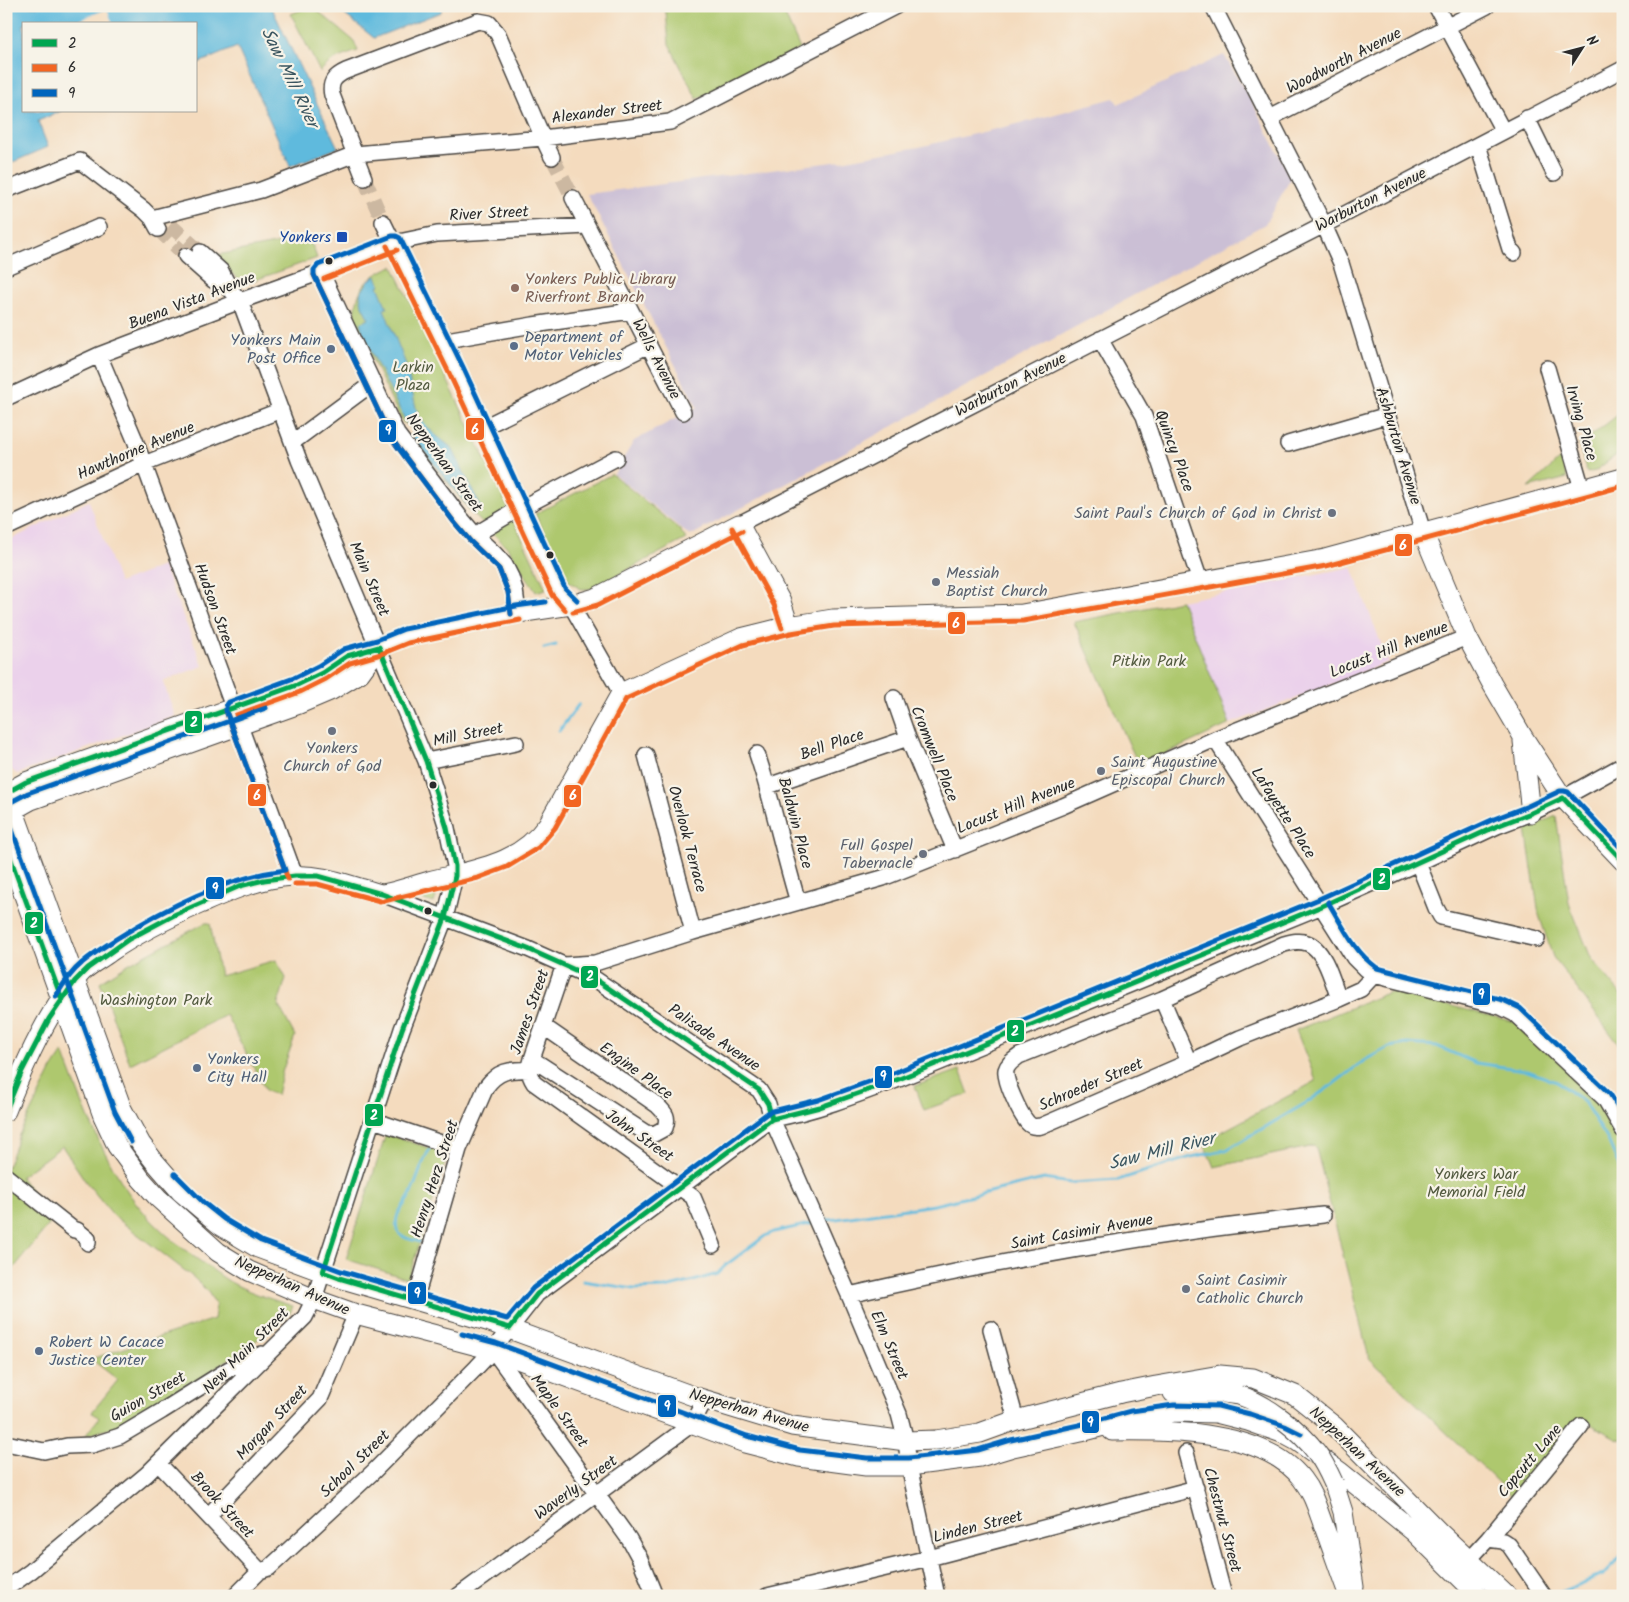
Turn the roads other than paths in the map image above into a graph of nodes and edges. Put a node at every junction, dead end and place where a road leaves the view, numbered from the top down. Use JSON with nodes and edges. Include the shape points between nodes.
{"nodes":[{"id":1,"x":896,"y":6,"type":"edge"},
{"id":2,"x":1213,"y":6,"type":"edge"},
{"id":3,"x":1436,"y":6,"type":"edge"},
{"id":4,"x":1488,"y":6,"type":"edge"},
{"id":5,"x":1448,"y":28,"type":"junction"},
{"id":6,"x":1621,"y":74,"type":"edge"},
{"id":7,"x":1270,"y":118,"type":"junction"},
{"id":8,"x":1527,"y":118,"type":"junction"},
{"id":9,"x":1503,"y":131,"type":"junction"},
{"id":10,"x":543,"y":138,"type":"junction"},
{"id":11,"x":1478,"y":145,"type":"junction"},
{"id":12,"x":355,"y":154,"type":"junction"},
{"id":13,"x":552,"y":157,"type":"tunnel mouth"},
{"id":14,"x":1554,"y":173,"type":"dead end"},
{"id":15,"x":364,"y":178,"type":"tunnel mouth"},
{"id":16,"x":6,"y":190,"type":"edge"},
{"id":17,"x":573,"y":198,"type":"tunnel mouth"},
{"id":18,"x":383,"y":222,"type":"tunnel mouth"},
{"id":19,"x":1324,"y":225,"type":"junction"},
{"id":20,"x":587,"y":226,"type":"junction"},
{"id":21,"x":99,"y":227,"type":"dead end"},
{"id":22,"x":394,"y":243,"type":"junction"},
{"id":23,"x":1514,"y":253,"type":"dead end"},
{"id":24,"x":193,"y":254,"type":"tunnel mouth"},
{"id":25,"x":6,"y":267,"type":"edge"},
{"id":26,"x":320,"y":272,"type":"junction"},
{"id":27,"x":235,"y":295,"type":"junction"},
{"id":28,"x":631,"y":312,"type":"junction"},
{"id":29,"x":1100,"y":339,"type":"junction"},
{"id":30,"x":441,"y":342,"type":"junction"},
{"id":31,"x":649,"y":345,"type":"junction"},
{"id":32,"x":99,"y":355,"type":"junction"},
{"id":33,"x":1547,"y":368,"type":"dead end"},
{"id":34,"x":374,"y":382,"type":"junction"},
{"id":35,"x":6,"y":398,"type":"edge"},
{"id":36,"x":281,"y":410,"type":"junction"},
{"id":37,"x":683,"y":412,"type":"dead end"},
{"id":38,"x":1388,"y":414,"type":"junction"},
{"id":39,"x":482,"y":428,"type":"junction"},
{"id":40,"x":293,"y":442,"type":"junction"},
{"id":41,"x":1288,"y":444,"type":"dead end"},
{"id":42,"x":616,"y":458,"type":"dead end"},
{"id":43,"x":144,"y":464,"type":"junction"},
{"id":44,"x":1623,"y":478,"type":"edge"},
{"id":45,"x":1582,"y":489,"type":"junction"},
{"id":46,"x":520,"y":509,"type":"junction"},
{"id":47,"x":739,"y":524,"type":"junction"},
{"id":48,"x":6,"y":528,"type":"edge"},
{"id":49,"x":1424,"y":532,"type":"junction"},
{"id":50,"x":477,"y":537,"type":"junction"},
{"id":51,"x":1200,"y":581,"type":"junction"},
{"id":52,"x":571,"y":605,"type":"junction"},
{"id":53,"x":518,"y":613,"type":"junction"},
{"id":54,"x":789,"y":626,"type":"junction"},
{"id":55,"x":1467,"y":637,"type":"junction"},
{"id":56,"x":379,"y":647,"type":"junction"},
{"id":57,"x":621,"y":693,"type":"junction"},
{"id":58,"x":894,"y":698,"type":"dead end"},
{"id":59,"x":233,"y":708,"type":"junction"},
{"id":60,"x":239,"y":726,"type":"junction"},
{"id":61,"x":1523,"y":737,"type":"junction"},
{"id":62,"x":908,"y":738,"type":"junction"},
{"id":63,"x":1215,"y":739,"type":"junction"},
{"id":64,"x":516,"y":743,"type":"dead end"},
{"id":65,"x":757,"y":754,"type":"dead end"},
{"id":66,"x":646,"y":755,"type":"dead end"},
{"id":67,"x":426,"y":761,"type":"junction"},
{"id":68,"x":1623,"y":765,"type":"edge"},
{"id":69,"x":768,"y":786,"type":"junction"},
{"id":70,"x":1563,"y":798,"type":"junction"},
{"id":71,"x":8,"y":800,"type":"edge"},
{"id":72,"x":1531,"y":813,"type":"junction"},
{"id":73,"x":6,"y":845,"type":"edge"},
{"id":74,"x":955,"y":850,"type":"junction"},
{"id":75,"x":1623,"y":862,"type":"edge"},
{"id":76,"x":1418,"y":863,"type":"junction"},
{"id":77,"x":295,"y":876,"type":"junction"},
{"id":78,"x":455,"y":876,"type":"junction"},
{"id":79,"x":382,"y":894,"type":"junction"},
{"id":80,"x":798,"y":902,"type":"junction"},
{"id":81,"x":1322,"y":906,"type":"junction"},
{"id":82,"x":445,"y":918,"type":"junction"},
{"id":83,"x":694,"y":932,"type":"junction"},
{"id":84,"x":1537,"y":939,"type":"dead end"},
{"id":85,"x":564,"y":965,"type":"junction"},
{"id":86,"x":1374,"y":975,"type":"junction"},
{"id":87,"x":75,"y":981,"type":"junction"},
{"id":88,"x":1162,"y":999,"type":"junction"},
{"id":89,"x":1339,"y":999,"type":"junction"},
{"id":90,"x":62,"y":1000,"type":"junction"},
{"id":91,"x":543,"y":1026,"type":"junction"},
{"id":92,"x":1188,"y":1062,"type":"junction"},
{"id":93,"x":530,"y":1064,"type":"junction"},
{"id":94,"x":6,"y":1111,"type":"edge"},
{"id":95,"x":772,"y":1119,"type":"junction"},
{"id":96,"x":373,"y":1120,"type":"junction"},
{"id":97,"x":1623,"y":1130,"type":"edge"},
{"id":98,"x":459,"y":1149,"type":"junction"},
{"id":99,"x":6,"y":1176,"type":"edge"},
{"id":100,"x":681,"y":1188,"type":"junction"},
{"id":101,"x":1323,"y":1214,"type":"dead end"},
{"id":102,"x":713,"y":1244,"type":"dead end"},
{"id":103,"x":93,"y":1247,"type":"dead end"},
{"id":104,"x":323,"y":1272,"type":"junction"},
{"id":105,"x":849,"y":1295,"type":"junction"},
{"id":106,"x":314,"y":1299,"type":"junction"},
{"id":107,"x":415,"y":1300,"type":"junction"},
{"id":108,"x":356,"y":1314,"type":"junction"},
{"id":109,"x":510,"y":1328,"type":"junction"},
{"id":110,"x":991,"y":1329,"type":"dead end"},
{"id":111,"x":493,"y":1350,"type":"junction"},
{"id":112,"x":271,"y":1351,"type":"junction"},
{"id":113,"x":705,"y":1399,"type":"junction"},
{"id":114,"x":1092,"y":1400,"type":"junction"},
{"id":115,"x":1016,"y":1420,"type":"junction"},
{"id":116,"x":692,"y":1424,"type":"junction"},
{"id":117,"x":1581,"y":1426,"type":"dead end"},
{"id":118,"x":1081,"y":1432,"type":"junction"},
{"id":119,"x":906,"y":1441,"type":"junction"},
{"id":120,"x":6,"y":1443,"type":"edge"},
{"id":121,"x":1186,"y":1452,"type":"dead end"},
{"id":122,"x":158,"y":1463,"type":"junction"},
{"id":123,"x":909,"y":1466,"type":"junction"},
{"id":124,"x":1196,"y":1488,"type":"junction"},
{"id":125,"x":597,"y":1493,"type":"junction"},
{"id":126,"x":208,"y":1516,"type":"junction"},
{"id":127,"x":1506,"y":1518,"type":"junction"},
{"id":128,"x":1488,"y":1539,"type":"junction"},
{"id":129,"x":1509,"y":1545,"type":"junction"},
{"id":130,"x":929,"y":1558,"type":"junction"},
{"id":131,"x":1468,"y":1559,"type":"junction"},
{"id":132,"x":260,"y":1571,"type":"junction"},
{"id":133,"x":1456,"y":1574,"type":"junction"},
{"id":134,"x":6,"y":1589,"type":"edge"},
{"id":135,"x":818,"y":1590,"type":"edge"},
{"id":136,"x":235,"y":1596,"type":"edge"},
{"id":137,"x":458,"y":1596,"type":"edge"},
{"id":138,"x":655,"y":1596,"type":"edge"},
{"id":139,"x":767,"y":1596,"type":"edge"},
{"id":140,"x":937,"y":1596,"type":"edge"},
{"id":141,"x":1224,"y":1596,"type":"edge"},
{"id":142,"x":1349,"y":1596,"type":"edge"},
{"id":143,"x":1356,"y":1596,"type":"edge"},
{"id":144,"x":1479,"y":1596,"type":"edge"},
{"id":145,"x":1507,"y":1596,"type":"edge"},
{"id":146,"x":1544,"y":1596,"type":"edge"}],
"edges":[{"from":1,"to":10,"type":"street","name":"Alexander Street","via":[[670,122]]},
{"from":2,"to":7,"type":"street","name":"Ashburton Avenue"},
{"from":3,"to":5,"type":"street"},
{"from":4,"to":5,"type":"street","name":"Woodworth Avenue"},
{"from":5,"to":7,"type":"street","name":"Woodworth Avenue"},
{"from":5,"to":9,"type":"street"},
{"from":6,"to":8,"type":"street","name":"Warburton Avenue"},
{"from":7,"to":19,"type":"street","name":"Ashburton Avenue"},
{"from":8,"to":9,"type":"street","name":"Warburton Avenue"},
{"from":8,"to":14,"type":"street"},
{"from":9,"to":11,"type":"street","name":"Warburton Avenue"},
{"from":10,"to":12,"type":"street","name":"Alexander Street"},
{"from":10,"to":12,"type":"street","via":[[498,34],[489,23],[482,21],[340,74],[331,84],[332,95]]},
{"from":10,"to":13,"type":"street"},
{"from":11,"to":19,"type":"street","name":"Warburton Avenue"},
{"from":11,"to":23,"type":"street","via":[[1510,249]]},
{"from":12,"to":15,"type":"street"},
{"from":12,"to":16,"type":"street","name":"Alexander Street","via":[[160,224],[80,161]]},
{"from":17,"to":20,"type":"street","name":"Wells Avenue"},
{"from":18,"to":22,"type":"street"},
{"from":19,"to":29,"type":"street","name":"Warburton Avenue"},
{"from":19,"to":38,"type":"street","name":"Ashburton Avenue","via":[[1348,282]]},
{"from":20,"to":22,"type":"street","name":"River Street","via":[[437,234]]},
{"from":20,"to":28,"type":"street","name":"Wells Avenue"},
{"from":21,"to":25,"type":"street"},
{"from":22,"to":26,"type":"street","name":"Buena Vista Avenue"},
{"from":22,"to":30,"type":"street"},
{"from":24,"to":27,"type":"street","name":"Main Street","via":[[221,271]]},
{"from":26,"to":27,"type":"street","name":"Buena Vista Avenue"},
{"from":26,"to":34,"type":"street","name":"Nepperhan Street"},
{"from":27,"to":32,"type":"street","name":"Buena Vista Avenue"},
{"from":27,"to":36,"type":"street","name":"Main Street"},
{"from":28,"to":30,"type":"street"},
{"from":28,"to":31,"type":"street","name":"Wells Avenue"},
{"from":29,"to":47,"type":"street","name":"Warburton Avenue"},
{"from":29,"to":51,"type":"street","name":"Quincy Place","via":[[1144,416]]},
{"from":30,"to":39,"type":"street"},
{"from":31,"to":37,"type":"street","name":"Wells Avenue"},
{"from":31,"to":39,"type":"street"},
{"from":32,"to":35,"type":"street","name":"Buena Vista Avenue"},
{"from":32,"to":43,"type":"street","name":"Hudson Street"},
{"from":33,"to":45,"type":"street","name":"Irving Place"},
{"from":34,"to":40,"type":"street"},
{"from":34,"to":50,"type":"street","name":"Nepperhan Street","via":[[398,434]]},
{"from":36,"to":40,"type":"street","name":"Main Street"},
{"from":36,"to":43,"type":"street","name":"Hawthorne Avenue"},
{"from":38,"to":41,"type":"street"},
{"from":38,"to":49,"type":"street","name":"Ashburton Avenue"},
{"from":39,"to":46,"type":"street"},
{"from":40,"to":56,"type":"street","name":"Main Street"},
{"from":42,"to":46,"type":"street"},
{"from":43,"to":48,"type":"street","name":"Hawthorne Avenue"},
{"from":43,"to":59,"type":"street","name":"Hudson Street"},
{"from":44,"to":45,"type":"main road"},
{"from":45,"to":49,"type":"main road"},
{"from":46,"to":50,"type":"street","via":[[483,530]]},
{"from":46,"to":52,"type":"street","via":[[559,592]]},
{"from":47,"to":52,"type":"main road","name":"Warburton Avenue","via":[[595,598]]},
{"from":47,"to":54,"type":"main road","via":[[781,602]]},
{"from":49,"to":51,"type":"main road","via":[[1325,559]]},
{"from":49,"to":55,"type":"main road","name":"Ashburton Avenue"},
{"from":50,"to":53,"type":"street","name":"Nepperhan Street","via":[[495,554],[511,577]]},
{"from":51,"to":54,"type":"main road","via":[[1022,614],[833,620]]},
{"from":52,"to":53,"type":"main road","name":"Warburton Avenue"},
{"from":52,"to":57,"type":"street"},
{"from":53,"to":56,"type":"main road","name":"Warburton Avenue","via":[[406,636]]},
{"from":54,"to":57,"type":"main road","via":[[741,638]]},
{"from":55,"to":61,"type":"main road","name":"Ashburton Avenue"},
{"from":55,"to":63,"type":"street","name":"Locust Hill Avenue"},
{"from":56,"to":59,"type":"main road","name":"Warburton Avenue","via":[[347,656],[297,685]]},
{"from":56,"to":60,"type":"main road","via":[[360,672],[332,690]]},
{"from":56,"to":67,"type":"street","name":"Main Street"},
{"from":57,"to":78,"type":"main road","via":[[542,834],[504,860]]},
{"from":58,"to":62,"type":"street","name":"Cromwell Place"},
{"from":59,"to":60,"type":"street","name":"Hudson Street"},
{"from":59,"to":71,"type":"main road","name":"Warburton Avenue","via":[[26,782]]},
{"from":60,"to":71,"type":"main road","via":[[31,800]]},
{"from":60,"to":77,"type":"street","name":"Hudson Street"},
{"from":61,"to":70,"type":"main road","name":"Ashburton Avenue"},
{"from":61,"to":72,"type":"main road"},
{"from":62,"to":69,"type":"street","name":"Bell Place"},
{"from":62,"to":74,"type":"street","name":"Cromwell Place"},
{"from":63,"to":74,"type":"street","name":"Locust Hill Avenue"},
{"from":63,"to":81,"type":"street","name":"Lafayette Place"},
{"from":64,"to":67,"type":"street","name":"Mill Street"},
{"from":65,"to":69,"type":"street","name":"Baldwin Place"},
{"from":66,"to":83,"type":"street","name":"Overlook Terrace"},
{"from":67,"to":78,"type":"street","name":"Main Street","via":[[447,828]]},
{"from":68,"to":70,"type":"street"},
{"from":69,"to":80,"type":"street","name":"Baldwin Place"},
{"from":70,"to":72,"type":"street"},
{"from":70,"to":75,"type":"main road","name":"Ashburton Avenue"},
{"from":71,"to":87,"type":"main road","name":"Nepperhan Avenue"},
{"from":72,"to":76,"type":"street"},
{"from":73,"to":90,"type":"main road","name":"Nepperhan Avenue"},
{"from":74,"to":80,"type":"street","name":"Locust Hill Avenue","via":[[883,878]]},
{"from":76,"to":81,"type":"street"},
{"from":76,"to":84,"type":"street","via":[[1441,917]]},
{"from":77,"to":79,"type":"main road","via":[[318,876]]},
{"from":77,"to":87,"type":"main road","via":[[240,886],[176,914],[129,939]]},
{"from":78,"to":79,"type":"main road"},
{"from":78,"to":82,"type":"street","name":"Main Street"},
{"from":79,"to":82,"type":"street","name":"Palisade Avenue"},
{"from":80,"to":83,"type":"street","name":"Locust Hill Avenue"},
{"from":81,"to":86,"type":"street","name":"Lafayette Place","via":[[1354,958]]},
{"from":81,"to":95,"type":"street","via":[[880,1086],[791,1116]]},
{"from":82,"to":85,"type":"street","name":"Palisade Avenue"},
{"from":82,"to":96,"type":"street","name":"New Main Street","via":[[402,1029]]},
{"from":83,"to":85,"type":"street","name":"Locust Hill Avenue","via":[[595,963]]},
{"from":85,"to":91,"type":"street","name":"James Street"},
{"from":85,"to":95,"type":"street","name":"Palisade Avenue","via":[[595,979],[759,1090]]},
{"from":86,"to":89,"type":"street","name":"Schroeder Street","via":[[1361,989]]},
{"from":86,"to":97,"type":"street","via":[[1502,1007],[1515,1014],[1605,1099]]},
{"from":87,"to":90,"type":"main road"},
{"from":87,"to":104,"type":"main road","name":"Nepperhan Avenue","via":[[122,1109],[154,1161],[181,1192],[220,1225],[258,1248]]},
{"from":88,"to":89,"type":"street","name":"Schroeder Street","via":[[1297,941],[1308,943],[1317,950]]},
{"from":88,"to":92,"type":"street"},
{"from":88,"to":92,"type":"street","name":"Schroeder Street","via":[[1019,1056],[1007,1067],[1008,1084],[1022,1115],[1034,1127]]},
{"from":89,"to":92,"type":"street","name":"Schroeder Street"},
{"from":90,"to":94,"type":"main road","via":[[22,1071]]},
{"from":90,"to":106,"type":"main road","name":"Nepperhan Avenue","via":[[103,1116],[117,1146],[141,1179],[218,1252],[249,1271]]},
{"from":91,"to":93,"type":"street","name":"James Street"},
{"from":91,"to":93,"type":"street","name":"Engine Place","via":[[657,1105],[667,1116],[665,1128],[654,1134],[646,1133]]},
{"from":93,"to":98,"type":"street","name":"Henry Herz Street","via":[[493,1078]]},
{"from":93,"to":100,"type":"street","name":"John Street","via":[[529,1075],[534,1084]]},
{"from":95,"to":100,"type":"street","name":"School Street"},
{"from":95,"to":105,"type":"street","name":"Elm Street"},
{"from":96,"to":98,"type":"street"},
{"from":96,"to":104,"type":"street","name":"New Main Street"},
{"from":98,"to":107,"type":"street","name":"Henry Herz Street"},
{"from":99,"to":103,"type":"street","via":[[77,1230]]},
{"from":100,"to":102,"type":"street","name":"John Street","via":[[693,1197]]},
{"from":100,"to":109,"type":"street","name":"School Street","via":[[537,1294]]},
{"from":101,"to":105,"type":"street","name":"Saint Casimir Avenue","via":[[1095,1246]]},
{"from":104,"to":106,"type":"street","name":"New Main Street"},
{"from":104,"to":107,"type":"main road","name":"Nepperhan Avenue"},
{"from":105,"to":119,"type":"street","name":"Elm Street","via":[[899,1414]]},
{"from":106,"to":108,"type":"main road","name":"Nepperhan Avenue"},
{"from":106,"to":112,"type":"street","name":"New Main Street","via":[[305,1317]]},
{"from":107,"to":109,"type":"main road","name":"Nepperhan Avenue"},
{"from":108,"to":111,"type":"main road","name":"Nepperhan Avenue"},
{"from":108,"to":126,"type":"street","name":"Morgan Street","via":[[320,1399]]},
{"from":109,"to":111,"type":"street","name":"School Street"},
{"from":109,"to":113,"type":"main road","name":"Nepperhan Avenue"},
{"from":110,"to":115,"type":"street"},
{"from":111,"to":116,"type":"main road","name":"Nepperhan Avenue"},
{"from":111,"to":125,"type":"street","name":"Maple Street"},
{"from":111,"to":132,"type":"street","name":"School Street","via":[[373,1472],[269,1568]]},
{"from":112,"to":120,"type":"street","name":"Guion Street","via":[[229,1369],[120,1436],[92,1445],[44,1451]]},
{"from":112,"to":122,"type":"street","name":"New Main Street"},
{"from":113,"to":116,"type":"street","name":"Waverly Street"},
{"from":113,"to":119,"type":"main road","name":"Nepperhan Avenue","via":[[792,1426]]},
{"from":114,"to":115,"type":"main road","name":"Nepperhan Avenue"},
{"from":114,"to":131,"type":"main road","name":"Nepperhan Avenue","via":[[1220,1375],[1253,1378],[1295,1395],[1334,1426]]},
{"from":114,"to":143,"type":"main road","bridge":true,"via":[[1217,1392],[1249,1398],[1278,1416],[1317,1453],[1334,1484],[1343,1512]]},
{"from":115,"to":119,"type":"main road","name":"Nepperhan Avenue","via":[[980,1432],[936,1440]]},
{"from":116,"to":123,"type":"main road","name":"Nepperhan Avenue","via":[[745,1444],[798,1457],[866,1466]]},
{"from":116,"to":125,"type":"street","name":"Waverly Street"},
{"from":117,"to":127,"type":"street","name":"Copcutt Lane"},
{"from":118,"to":123,"type":"main road","name":"Nepperhan Avenue","via":[[980,1457]]},
{"from":118,"to":133,"type":"main road","name":"Nepperhan Avenue","via":[[1133,1418],[1174,1412],[1216,1413],[1282,1433],[1339,1471],[1412,1531]]},
{"from":118,"to":142,"type":"main road","via":[[1173,1432],[1234,1440],[1286,1462],[1316,1501]]},
{"from":119,"to":123,"type":"street","name":"Elm Street"},
{"from":121,"to":124,"type":"street","name":"Chestnut Street"},
{"from":122,"to":126,"type":"street","name":"Brook Street"},
{"from":122,"to":134,"type":"street","name":"New Main Street","via":[[31,1572]]},
{"from":123,"to":130,"type":"street","name":"Elm Street"},
{"from":124,"to":130,"type":"street","name":"Linden Street"},
{"from":124,"to":141,"type":"street","name":"Chestnut Street"},
{"from":125,"to":137,"type":"street","name":"Waverly Street"},
{"from":125,"to":138,"type":"street","name":"Maple Street","via":[[629,1539]]},
{"from":126,"to":132,"type":"street","name":"Brook Street"},
{"from":127,"to":128,"type":"street","name":"Copcutt Lane"},
{"from":127,"to":129,"type":"street","name":"Copcutt Lane"},
{"from":128,"to":129,"type":"street"},
{"from":128,"to":131,"type":"street","name":"Copcutt Lane"},
{"from":129,"to":146,"type":"street"},
{"from":130,"to":135,"type":"street","name":"Linden Street"},
{"from":130,"to":140,"type":"street","name":"Elm Street"},
{"from":131,"to":133,"type":"street","name":"Copcutt Lane"},
{"from":131,"to":145,"type":"main road","name":"Nepperhan Avenue"},
{"from":132,"to":136,"type":"street","name":"School Street"},
{"from":133,"to":144,"type":"main road","name":"Nepperhan Avenue"},
{"from":135,"to":139,"type":"street","name":"Linden Street"}]}
